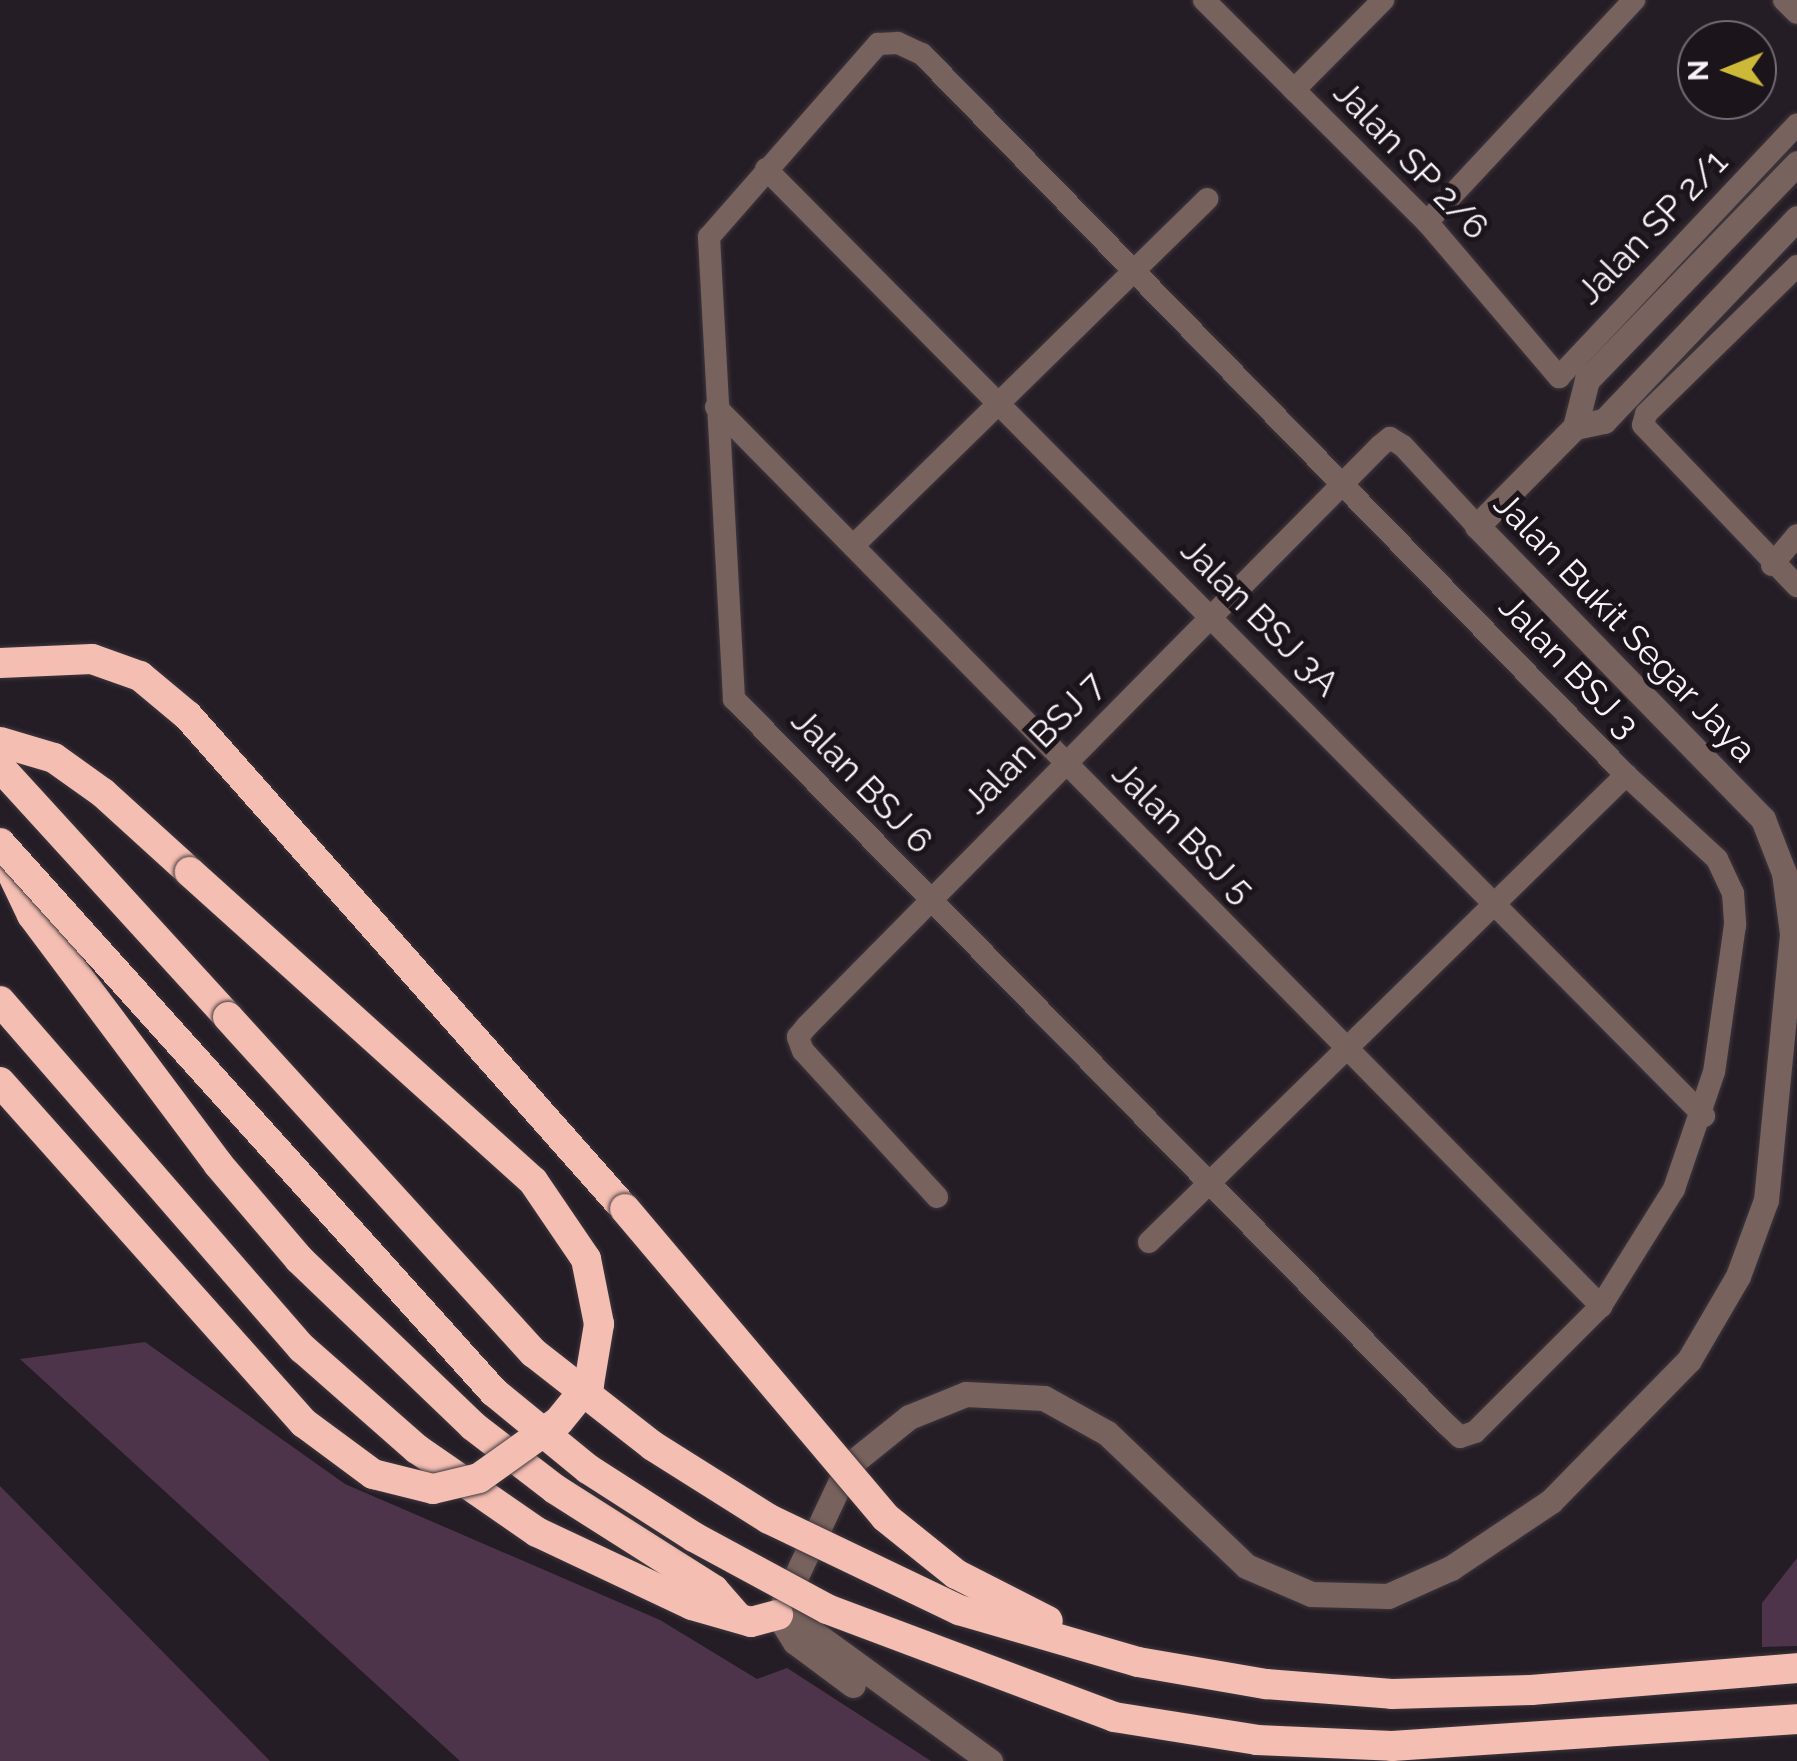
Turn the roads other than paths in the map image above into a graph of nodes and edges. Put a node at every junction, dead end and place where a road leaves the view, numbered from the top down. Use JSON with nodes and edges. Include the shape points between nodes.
{"nodes":[{"id":1,"x":1204,"y":0,"type":"edge"},
{"id":2,"x":1383,"y":0,"type":"edge"},
{"id":3,"x":1634,"y":0,"type":"edge"},
{"id":4,"x":1784,"y":0,"type":"edge"},
{"id":5,"x":1797,"y":12,"type":"edge"},
{"id":6,"x":898,"y":42,"type":"joint"},
{"id":7,"x":1294,"y":90,"type":"junction"},
{"id":8,"x":1797,"y":124,"type":"edge"},
{"id":9,"x":1797,"y":164,"type":"edge"},
{"id":10,"x":766,"y":169,"type":"junction"},
{"id":11,"x":1208,"y":199,"type":"dead end"},
{"id":12,"x":1797,"y":218,"type":"edge"},
{"id":13,"x":1428,"y":222,"type":"junction"},
{"id":14,"x":1797,"y":266,"type":"edge"},
{"id":15,"x":1136,"y":270,"type":"junction"},
{"id":16,"x":1558,"y":377,"type":"joint"},
{"id":17,"x":999,"y":404,"type":"junction"},
{"id":18,"x":716,"y":406,"type":"junction"},
{"id":19,"x":1574,"y":427,"type":"junction"},
{"id":20,"x":1390,"y":438,"type":"joint"},
{"id":21,"x":1342,"y":484,"type":"junction"},
{"id":22,"x":1476,"y":526,"type":"junction"},
{"id":23,"x":1797,"y":535,"type":"edge"},
{"id":24,"x":853,"y":546,"type":"junction"},
{"id":25,"x":1772,"y":565,"type":"junction"},
{"id":26,"x":1797,"y":586,"type":"edge"},
{"id":27,"x":1210,"y":616,"type":"junction"},
{"id":28,"x":0,"y":663,"type":"edge"},
{"id":29,"x":0,"y":742,"type":"edge"},
{"id":30,"x":1065,"y":762,"type":"junction"},
{"id":31,"x":0,"y":767,"type":"edge"},
{"id":32,"x":1626,"y":775,"type":"junction"},
{"id":33,"x":0,"y":845,"type":"edge"},
{"id":34,"x":929,"y":898,"type":"junction"},
{"id":35,"x":1498,"y":906,"type":"junction"},
{"id":36,"x":0,"y":1001,"type":"edge"},
{"id":37,"x":1346,"y":1047,"type":"junction"},
{"id":38,"x":0,"y":1082,"type":"edge"},
{"id":39,"x":1704,"y":1116,"type":"junction"},
{"id":40,"x":1210,"y":1181,"type":"junction"},
{"id":41,"x":936,"y":1198,"type":"dead end"},
{"id":42,"x":1148,"y":1242,"type":"dead end"},
{"id":43,"x":1601,"y":1306,"type":"junction"},
{"id":44,"x":1460,"y":1438,"type":"joint"},
{"id":45,"x":778,"y":1615,"type":"junction"},
{"id":46,"x":737,"y":1616,"type":"junction"},
{"id":47,"x":1138,"y":1662,"type":"junction"},
{"id":48,"x":1797,"y":1668,"type":"edge"},
{"id":49,"x":1797,"y":1719,"type":"edge"},
{"id":50,"x":960,"y":1761,"type":"edge"},
{"id":51,"x":990,"y":1761,"type":"edge"}],
"edges":[{"from":1,"to":7,"type":"street","name":"Jalan SP 2/6"},
{"from":2,"to":7,"type":"street"},
{"from":3,"to":13,"type":"street"},
{"from":4,"to":5,"type":"street"},
{"from":6,"to":10,"type":"street","name":"Jalan BSJ 6","via":[[878,44]]},
{"from":6,"to":15,"type":"street","name":"Jalan BSJ 3","via":[[922,54]]},
{"from":7,"to":13,"type":"street","name":"Jalan SP 2/6"},
{"from":8,"to":16,"type":"street","name":"Jalan SP 2/1"},
{"from":9,"to":19,"type":"street","via":[[1587,380]]},
{"from":10,"to":17,"type":"street","name":"Jalan BSJ 3A"},
{"from":10,"to":18,"type":"street","name":"Jalan BSJ 6","via":[[709,236]]},
{"from":11,"to":15,"type":"street"},
{"from":12,"to":19,"type":"street","via":[[1604,421]]},
{"from":13,"to":16,"type":"street","name":"Jalan SP 2/6"},
{"from":14,"to":25,"type":"street","via":[[1646,414],[1644,430]]},
{"from":15,"to":17,"type":"street"},
{"from":15,"to":21,"type":"street","name":"Jalan BSJ 3"},
{"from":17,"to":24,"type":"street"},
{"from":17,"to":27,"type":"street","name":"Jalan BSJ 3A"},
{"from":18,"to":24,"type":"street","name":"Jalan BSJ 5"},
{"from":18,"to":34,"type":"street","name":"Jalan BSJ 6","via":[[734,699]]},
{"from":19,"to":22,"type":"street"},
{"from":20,"to":21,"type":"street","name":"Jalan BSJ 7"},
{"from":20,"to":22,"type":"street","name":"Jalan Bukit Segar Jaya"},
{"from":21,"to":27,"type":"street","name":"Jalan BSJ 7"},
{"from":21,"to":32,"type":"street","name":"Jalan BSJ 3"},
{"from":22,"to":45,"type":"street","name":"Jalan Bukit Segar Jaya","via":[[1763,819],[1784,873],[1792,932],[1766,1200],[1738,1276],[1689,1360],[1550,1501],[1450,1568],[1388,1596],[1311,1594],[1246,1566],[1107,1433],[1044,1398],[966,1394],[909,1418],[848,1466]]},
{"from":23,"to":25,"type":"street"},
{"from":24,"to":30,"type":"street","name":"Jalan BSJ 5"},
{"from":25,"to":26,"type":"street"},
{"from":27,"to":30,"type":"street","name":"Jalan BSJ 7"},
{"from":27,"to":35,"type":"street","name":"Jalan BSJ 3A"},
{"from":28,"to":47,"type":"highway","bridge":true,"via":[[92,659],[140,676],[188,716],[626,1209],[886,1517],[956,1574]]},
{"from":29,"to":38,"type":"highway","bridge":true,"via":[[54,758],[103,792],[534,1181],[586,1259],[599,1324],[589,1384],[559,1421],[479,1478],[433,1489],[374,1474],[304,1423]]},
{"from":30,"to":34,"type":"street","name":"Jalan BSJ 7"},
{"from":30,"to":37,"type":"street","name":"Jalan BSJ 5"},
{"from":31,"to":47,"type":"highway","bridge":true,"via":[[549,1365],[653,1446],[769,1519],[959,1610]]},
{"from":32,"to":35,"type":"street"},
{"from":32,"to":39,"type":"street","name":"Jalan BSJ 3","via":[[1717,859],[1733,892],[1735,925]]},
{"from":33,"to":46,"type":"highway","bridge":true,"via":[[32,915],[218,1164],[300,1260],[473,1426],[714,1590]]},
{"from":33,"to":49,"type":"highway","bridge":true,"via":[[494,1392],[588,1469],[694,1537],[827,1609],[1114,1717],[1257,1740],[1392,1746]]},
{"from":34,"to":40,"type":"street","name":"Jalan BSJ 6"},
{"from":34,"to":41,"type":"street","name":"Jalan BSJ 7","via":[[798,1037],[803,1051]]},
{"from":35,"to":37,"type":"street"},
{"from":35,"to":39,"type":"street","name":"Jalan BSJ 3A"},
{"from":36,"to":46,"type":"highway","via":[[303,1350],[417,1449],[536,1532],[692,1605]]},
{"from":37,"to":40,"type":"street"},
{"from":37,"to":43,"type":"street","name":"Jalan BSJ 5"},
{"from":39,"to":43,"type":"street","name":"Jalan BSJ 3","via":[[1674,1189]]},
{"from":40,"to":42,"type":"street"},
{"from":40,"to":44,"type":"street","name":"Jalan BSJ 6"},
{"from":43,"to":44,"type":"street","name":"Jalan BSJ 3","via":[[1475,1432]]},
{"from":45,"to":46,"type":"highway","via":[[751,1622]]},
{"from":45,"to":50,"type":"street","via":[[816,1661]]},
{"from":45,"to":51,"type":"street","via":[[806,1628]]},
{"from":47,"to":48,"type":"highway","bridge":true,"via":[[1266,1684],[1392,1694]]}]}
